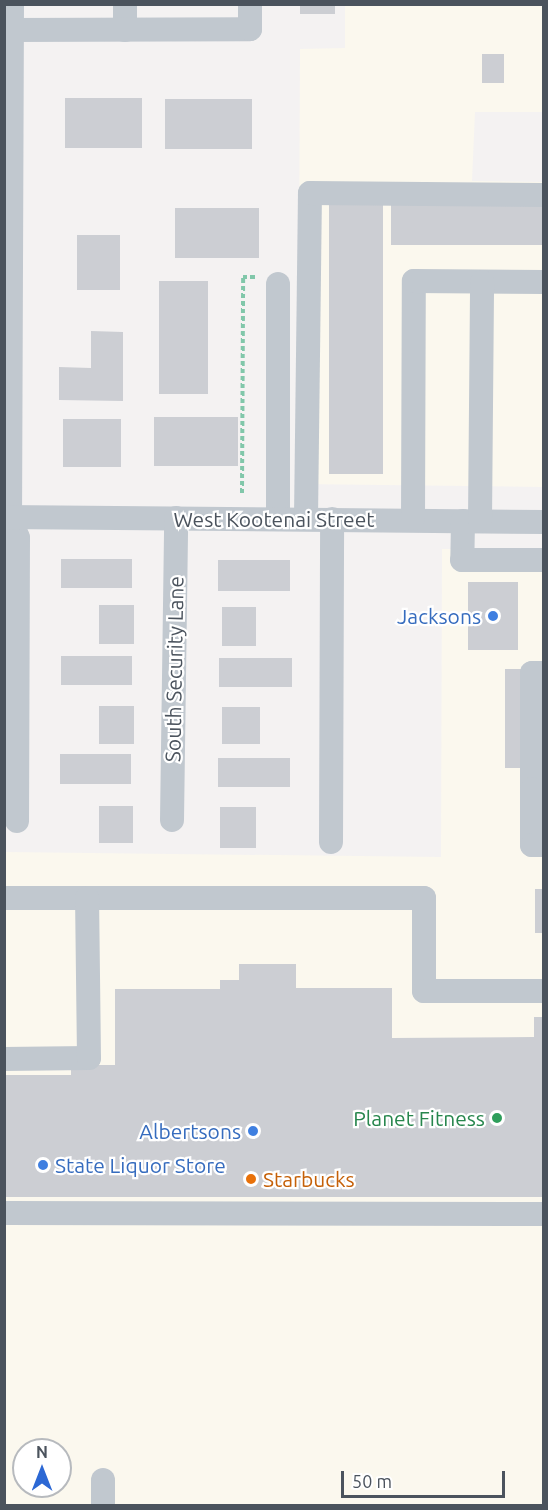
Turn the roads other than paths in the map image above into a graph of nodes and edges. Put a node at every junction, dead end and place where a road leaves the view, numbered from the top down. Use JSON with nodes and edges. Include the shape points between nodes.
{"nodes":[{"id":1,"x":12,"y":4,"type":"edge"},
{"id":2,"x":125,"y":4,"type":"edge"},
{"id":3,"x":250,"y":4,"type":"edge"},
{"id":4,"x":12,"y":30,"type":"junction"},
{"id":5,"x":125,"y":30,"type":"junction"},
{"id":6,"x":543,"y":195,"type":"edge"},
{"id":7,"x":273,"y":280,"type":"road end"},
{"id":8,"x":482,"y":282,"type":"junction"},
{"id":9,"x":543,"y":282,"type":"edge"},
{"id":10,"x":7,"y":517,"type":"edge"},
{"id":11,"x":176,"y":518,"type":"junction"},
{"id":12,"x":413,"y":518,"type":"junction"},
{"id":13,"x":278,"y":519,"type":"junction"},
{"id":14,"x":306,"y":519,"type":"junction"},
{"id":15,"x":332,"y":519,"type":"junction"},
{"id":16,"x":472,"y":521,"type":"junction"},
{"id":17,"x":543,"y":522,"type":"edge"},
{"id":18,"x":543,"y":560,"type":"edge"},
{"id":19,"x":543,"y":673,"type":"edge"},
{"id":20,"x":538,"y":789,"type":"edge"},
{"id":21,"x":172,"y":820,"type":"dead end"},
{"id":22,"x":17,"y":821,"type":"dead end"},
{"id":23,"x":331,"y":842,"type":"dead end"},
{"id":24,"x":543,"y":845,"type":"edge"},
{"id":25,"x":4,"y":898,"type":"edge"},
{"id":26,"x":87,"y":898,"type":"junction"},
{"id":27,"x":543,"y":991,"type":"edge"},
{"id":28,"x":4,"y":1059,"type":"edge"},
{"id":29,"x":4,"y":1213,"type":"edge"},
{"id":30,"x":543,"y":1214,"type":"edge"},
{"id":31,"x":103,"y":1480,"type":"dead end"},
{"id":32,"x":103,"y":1506,"type":"edge"}],
"edges":[{"from":1,"to":4,"type":"street"},
{"from":2,"to":5,"type":"street"},
{"from":3,"to":5,"type":"street","via":[[250,29]]},
{"from":4,"to":5,"type":"street"},
{"from":4,"to":10,"type":"street"},
{"from":6,"to":14,"type":"street","via":[[310,193]]},
{"from":7,"to":13,"type":"street"},
{"from":8,"to":9,"type":"street"},
{"from":8,"to":12,"type":"street","via":[[414,281]]},
{"from":8,"to":16,"type":"street"},
{"from":10,"to":11,"type":"street","name":"West Kootenai Street"},
{"from":10,"to":22,"type":"street","via":[[18,538]]},
{"from":11,"to":13,"type":"street","name":"West Kootenai Street"},
{"from":11,"to":21,"type":"street","name":"South Security Lane"},
{"from":12,"to":15,"type":"street","name":"West Kootenai Street"},
{"from":12,"to":16,"type":"street","name":"West Kootenai Street"},
{"from":13,"to":14,"type":"street","name":"West Kootenai Street"},
{"from":14,"to":15,"type":"street","name":"West Kootenai Street"},
{"from":15,"to":23,"type":"street"},
{"from":16,"to":17,"type":"street","name":"West Kootenai Street"},
{"from":16,"to":18,"type":"street","via":[[462,560]]},
{"from":19,"to":20,"type":"street","via":[[532,673]]},
{"from":20,"to":24,"type":"street","via":[[532,845]]},
{"from":25,"to":26,"type":"street"},
{"from":26,"to":27,"type":"street","via":[[424,898],[424,991]]},
{"from":26,"to":28,"type":"street","via":[[89,1058]]},
{"from":29,"to":30,"type":"street"},
{"from":31,"to":32,"type":"street"}]}
